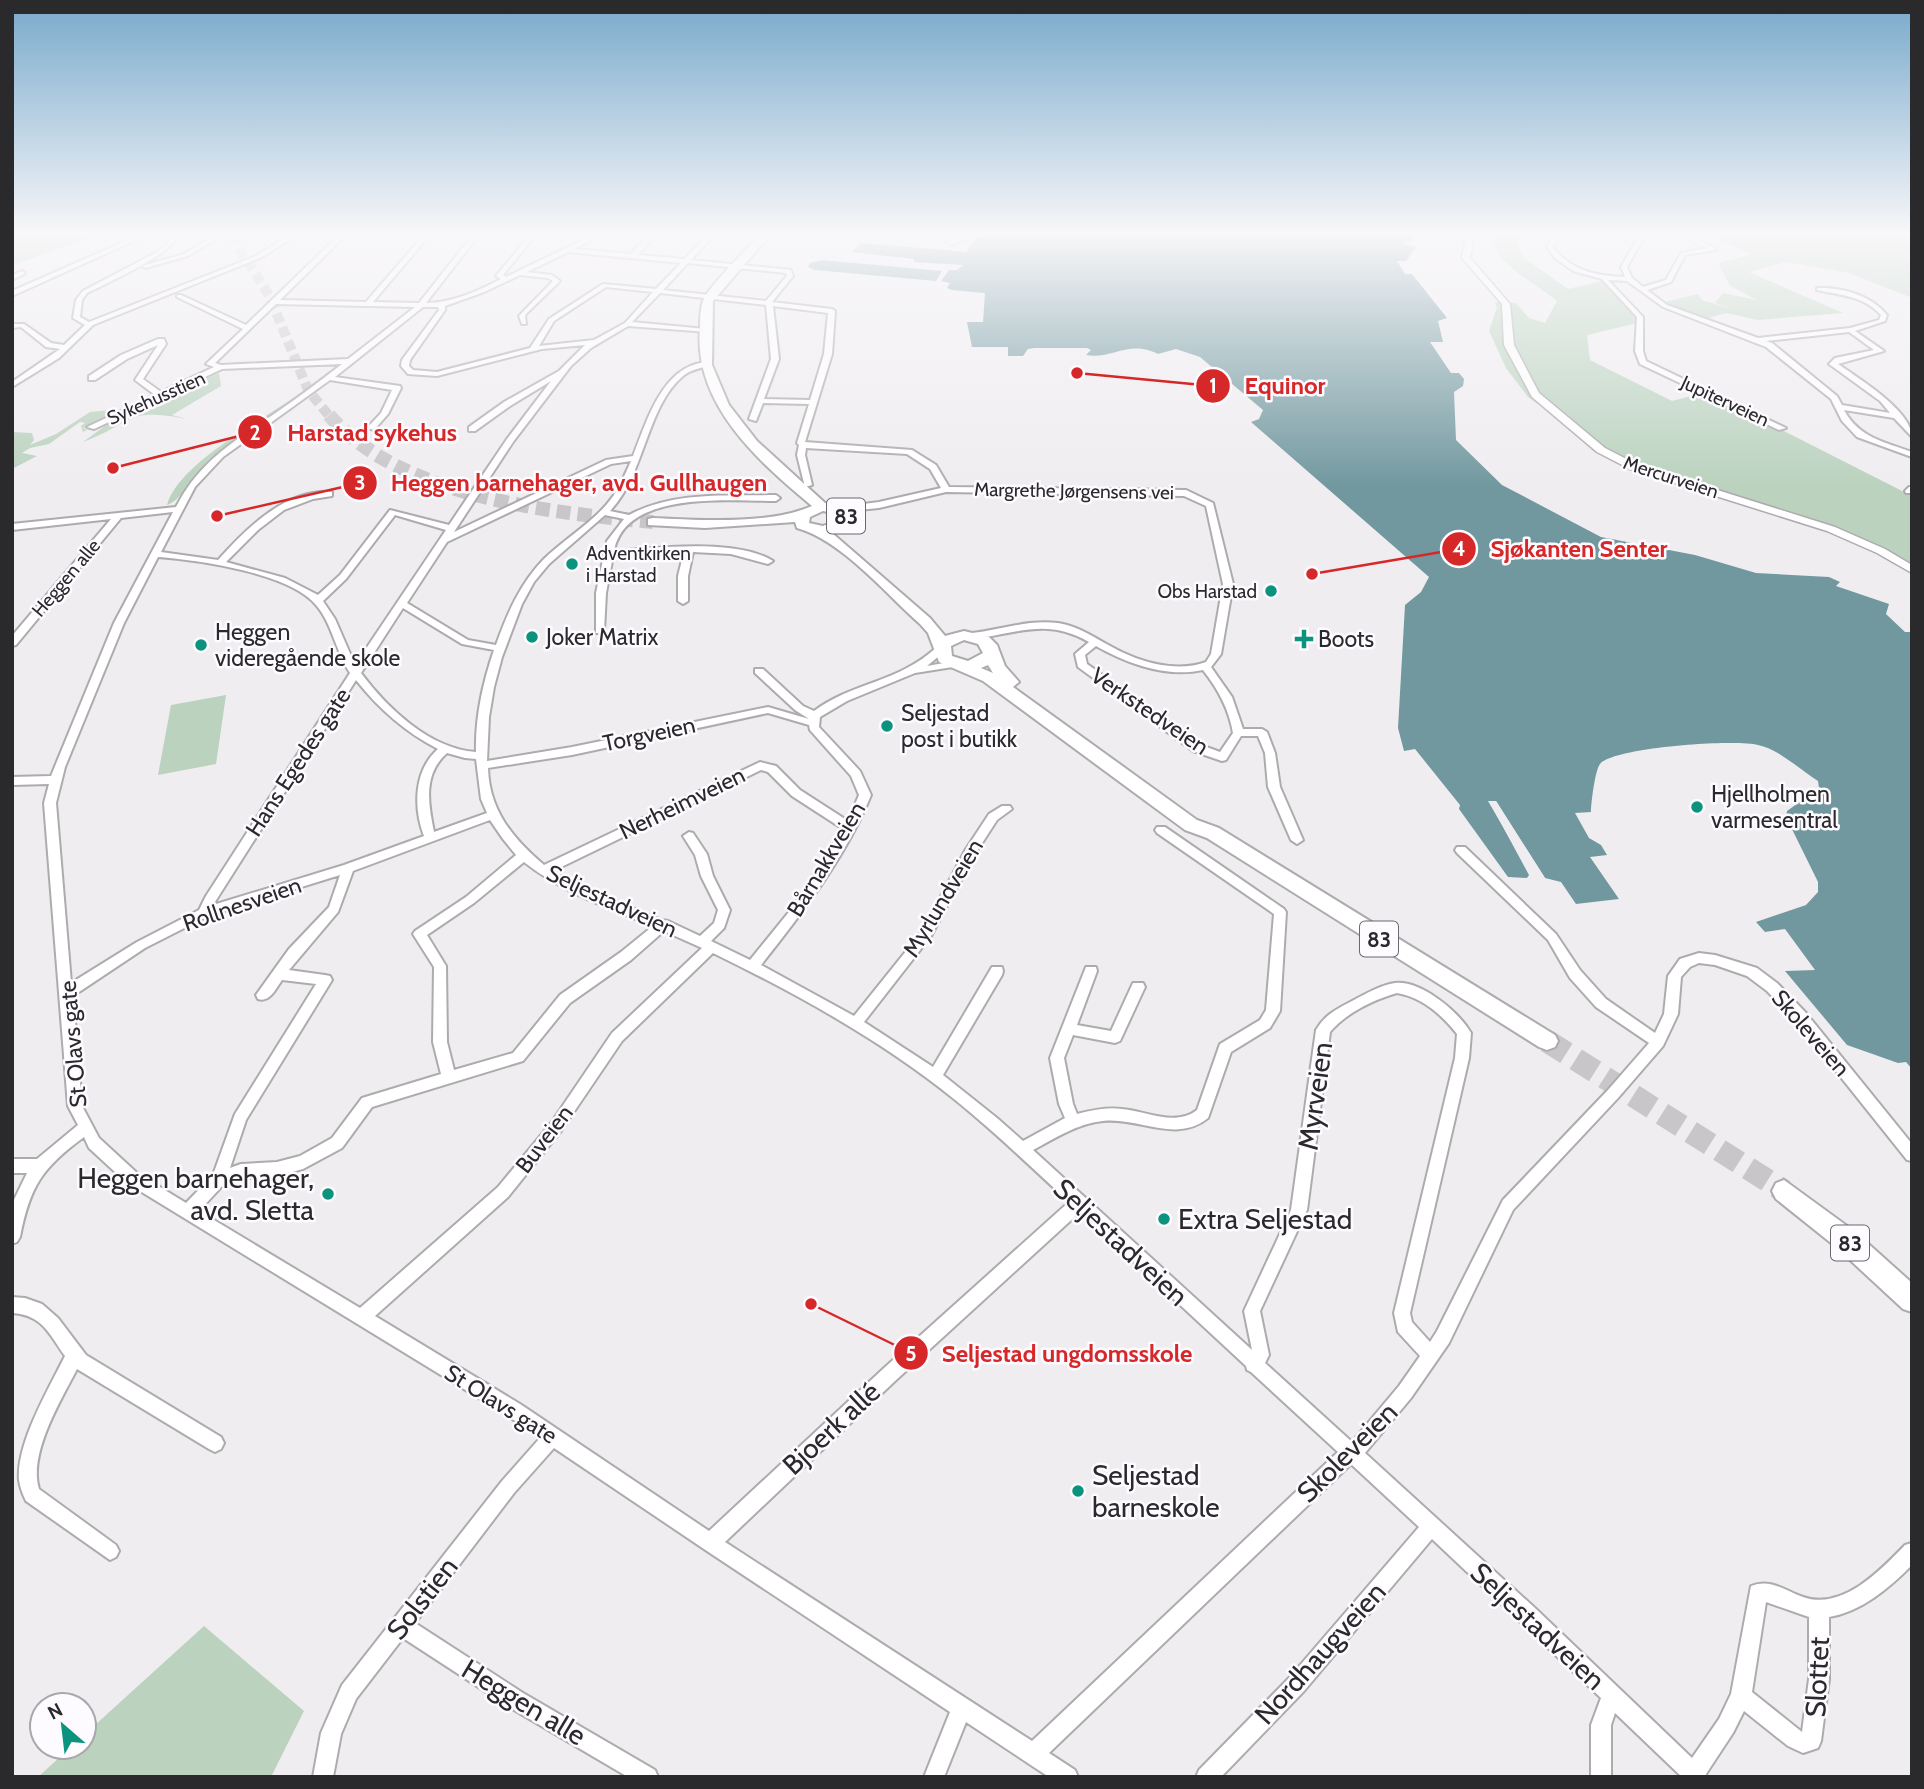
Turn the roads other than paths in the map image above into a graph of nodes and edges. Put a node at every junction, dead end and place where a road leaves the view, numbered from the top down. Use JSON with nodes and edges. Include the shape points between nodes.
{"nodes":[{"id":1,"x":81,"y":319,"type":"edge"},
{"id":2,"x":101,"y":319,"type":"edge"},
{"id":3,"x":229,"y":319,"type":"edge"},
{"id":4,"x":256,"y":319,"type":"edge"},
{"id":5,"x":404,"y":319,"type":"edge"},
{"id":6,"x":436,"y":319,"type":"edge"},
{"id":7,"x":523,"y":319,"type":"edge"},
{"id":8,"x":552,"y":319,"type":"edge"},
{"id":9,"x":631,"y":319,"type":"edge"},
{"id":10,"x":707,"y":319,"type":"edge"},
{"id":11,"x":771,"y":319,"type":"edge"},
{"id":12,"x":832,"y":319,"type":"edge"},
{"id":13,"x":1507,"y":319,"type":"edge"},
{"id":14,"x":1641,"y":319,"type":"edge"},
{"id":15,"x":1700,"y":319,"type":"edge"},
{"id":16,"x":1882,"y":319,"type":"edge"},
{"id":17,"x":92,"y":323,"type":"junction"},
{"id":18,"x":524,"y":323,"type":"dead end"},
{"id":19,"x":626,"y":324,"type":"junction"},
{"id":20,"x":12,"y":326,"type":"edge"},
{"id":21,"x":247,"y":328,"type":"junction"},
{"id":22,"x":1850,"y":330,"type":"junction"},
{"id":23,"x":706,"y":331,"type":"junction"},
{"id":24,"x":1759,"y":340,"type":"junction"},
{"id":25,"x":594,"y":342,"type":"junction"},
{"id":26,"x":65,"y":347,"type":"junction"},
{"id":27,"x":533,"y":349,"type":"junction"},
{"id":28,"x":353,"y":361,"type":"junction"},
{"id":29,"x":221,"y":367,"type":"junction"},
{"id":30,"x":707,"y":368,"type":"junction"},
{"id":31,"x":562,"y":372,"type":"junction"},
{"id":32,"x":330,"y":378,"type":"junction"},
{"id":33,"x":92,"y":379,"type":"dead end"},
{"id":34,"x":12,"y":385,"type":"edge"},
{"id":35,"x":161,"y":395,"type":"junction"},
{"id":36,"x":759,"y":401,"type":"junction"},
{"id":37,"x":812,"y":402,"type":"junction"},
{"id":38,"x":1838,"y":407,"type":"junction"},
{"id":39,"x":1897,"y":416,"type":"junction"},
{"id":40,"x":752,"y":419,"type":"dead end"},
{"id":41,"x":91,"y":427,"type":"dead end"},
{"id":42,"x":371,"y":428,"type":"dead end"},
{"id":43,"x":1782,"y":428,"type":"dead end"},
{"id":44,"x":472,"y":429,"type":"dead end"},
{"id":45,"x":1912,"y":435,"type":"edge"},
{"id":46,"x":803,"y":445,"type":"junction"},
{"id":47,"x":1912,"y":455,"type":"edge"},
{"id":48,"x":635,"y":458,"type":"junction"},
{"id":49,"x":792,"y":484,"type":"junction"},
{"id":50,"x":808,"y":485,"type":"dead end"},
{"id":51,"x":946,"y":489,"type":"junction"},
{"id":52,"x":329,"y":494,"type":"dead end"},
{"id":53,"x":776,"y":499,"type":"dead end"},
{"id":54,"x":879,"y":505,"type":"joint"},
{"id":55,"x":821,"y":507,"type":"junction"},
{"id":56,"x":178,"y":509,"type":"junction"},
{"id":57,"x":393,"y":512,"type":"joint"},
{"id":58,"x":603,"y":512,"type":"junction"},
{"id":59,"x":120,"y":514,"type":"junction"},
{"id":60,"x":630,"y":518,"type":"junction"},
{"id":61,"x":843,"y":519,"type":"junction"},
{"id":62,"x":653,"y":522,"type":"tunnel mouth"},
{"id":63,"x":808,"y":522,"type":"junction"},
{"id":64,"x":12,"y":527,"type":"edge"},
{"id":65,"x":452,"y":528,"type":"junction"},
{"id":66,"x":444,"y":540,"type":"junction"},
{"id":67,"x":689,"y":551,"type":"junction"},
{"id":68,"x":155,"y":554,"type":"junction"},
{"id":69,"x":609,"y":554,"type":"junction"},
{"id":70,"x":768,"y":561,"type":"dead end"},
{"id":71,"x":219,"y":564,"type":"junction"},
{"id":72,"x":1912,"y":570,"type":"edge"},
{"id":73,"x":318,"y":600,"type":"junction"},
{"id":74,"x":683,"y":601,"type":"dead end"},
{"id":75,"x":401,"y":603,"type":"junction"},
{"id":76,"x":1022,"y":629,"type":"junction"},
{"id":77,"x":599,"y":631,"type":"dead end"},
{"id":78,"x":969,"y":636,"type":"junction"},
{"id":79,"x":1096,"y":642,"type":"junction"},
{"id":80,"x":12,"y":643,"type":"edge"},
{"id":81,"x":941,"y":647,"type":"junction"},
{"id":82,"x":498,"y":648,"type":"junction"},
{"id":83,"x":990,"y":653,"type":"junction"},
{"id":84,"x":1152,"y":663,"type":"joint"},
{"id":85,"x":960,"y":665,"type":"junction"},
{"id":86,"x":1206,"y":667,"type":"junction"},
{"id":87,"x":759,"y":671,"type":"dead end"},
{"id":88,"x":911,"y":673,"type":"junction"},
{"id":89,"x":356,"y":674,"type":"junction"},
{"id":90,"x":814,"y":719,"type":"junction"},
{"id":91,"x":1238,"y":733,"type":"junction"},
{"id":92,"x":444,"y":750,"type":"junction"},
{"id":93,"x":483,"y":760,"type":"junction"},
{"id":94,"x":55,"y":780,"type":"junction"},
{"id":95,"x":12,"y":781,"type":"edge"},
{"id":96,"x":1006,"y":809,"type":"dead end"},
{"id":97,"x":493,"y":815,"type":"junction"},
{"id":98,"x":850,"y":828,"type":"junction"},
{"id":99,"x":1161,"y":830,"type":"dead end"},
{"id":100,"x":429,"y":833,"type":"dead end"},
{"id":101,"x":1213,"y":833,"type":"junction"},
{"id":102,"x":689,"y":836,"type":"dead end"},
{"id":103,"x":1297,"y":840,"type":"dead end"},
{"id":104,"x":1461,"y":850,"type":"dead end"},
{"id":105,"x":524,"y":855,"type":"junction"},
{"id":106,"x":348,"y":868,"type":"junction"},
{"id":107,"x":544,"y":870,"type":"junction"},
{"id":108,"x":205,"y":913,"type":"junction"},
{"id":109,"x":664,"y":924,"type":"junction"},
{"id":110,"x":706,"y":944,"type":"junction"},
{"id":111,"x":752,"y":967,"type":"junction"},
{"id":112,"x":997,"y":971,"type":"dead end"},
{"id":113,"x":1091,"y":971,"type":"dead end"},
{"id":114,"x":278,"y":974,"type":"junction"},
{"id":115,"x":1138,"y":987,"type":"dead end"},
{"id":116,"x":68,"y":992,"type":"junction"},
{"id":117,"x":263,"y":995,"type":"dead end"},
{"id":118,"x":856,"y":1023,"type":"junction"},
{"id":119,"x":1069,"y":1029,"type":"junction"},
{"id":120,"x":1547,"y":1041,"type":"tunnel mouth"},
{"id":121,"x":1658,"y":1042,"type":"junction"},
{"id":122,"x":936,"y":1075,"type":"junction"},
{"id":123,"x":449,"y":1078,"type":"junction"},
{"id":124,"x":1073,"y":1121,"type":"junction"},
{"id":125,"x":84,"y":1129,"type":"junction"},
{"id":126,"x":1022,"y":1149,"type":"junction"},
{"id":127,"x":1912,"y":1155,"type":"edge"},
{"id":128,"x":12,"y":1166,"type":"edge"},
{"id":129,"x":38,"y":1166,"type":"junction"},
{"id":130,"x":219,"y":1179,"type":"junction"},
{"id":131,"x":1784,"y":1191,"type":"tunnel mouth"},
{"id":132,"x":1079,"y":1203,"type":"junction"},
{"id":133,"x":187,"y":1213,"type":"junction"},
{"id":134,"x":12,"y":1237,"type":"edge"},
{"id":135,"x":1912,"y":1300,"type":"edge"},
{"id":136,"x":12,"y":1305,"type":"edge"},
{"id":137,"x":361,"y":1318,"type":"junction"},
{"id":138,"x":75,"y":1355,"type":"junction"},
{"id":139,"x":1431,"y":1356,"type":"junction"},
{"id":140,"x":1253,"y":1364,"type":"junction"},
{"id":141,"x":553,"y":1436,"type":"junction"},
{"id":142,"x":215,"y":1443,"type":"dead end"},
{"id":143,"x":1350,"y":1453,"type":"junction"},
{"id":144,"x":1431,"y":1526,"type":"junction"},
{"id":145,"x":710,"y":1543,"type":"junction"},
{"id":146,"x":110,"y":1551,"type":"dead end"},
{"id":147,"x":1912,"y":1552,"type":"edge"},
{"id":148,"x":1819,"y":1610,"type":"junction"},
{"id":149,"x":401,"y":1625,"type":"junction"},
{"id":150,"x":1612,"y":1695,"type":"junction"},
{"id":151,"x":1741,"y":1696,"type":"junction"},
{"id":152,"x":962,"y":1707,"type":"junction"},
{"id":153,"x":1033,"y":1754,"type":"junction"},
{"id":154,"x":1695,"y":1775,"type":"edge"},
{"id":155,"x":323,"y":1777,"type":"edge"},
{"id":156,"x":648,"y":1777,"type":"edge"},
{"id":157,"x":934,"y":1777,"type":"edge"},
{"id":158,"x":1068,"y":1777,"type":"edge"},
{"id":159,"x":1206,"y":1777,"type":"edge"},
{"id":160,"x":1601,"y":1777,"type":"edge"}],
"edges":[{"from":1,"to":17,"type":"street"},
{"from":2,"to":17,"type":"street"},
{"from":3,"to":21,"type":"street"},
{"from":4,"to":21,"type":"street"},
{"from":5,"to":28,"type":"street","name":"St Olavs gate"},
{"from":6,"to":27,"type":"street","via":[[405,366],[407,370],[437,374]]},
{"from":7,"to":18,"type":"street"},
{"from":8,"to":27,"type":"street"},
{"from":9,"to":19,"type":"street","name":"Hans Egedes gate"},
{"from":10,"to":23,"type":"highway","number":"83"},
{"from":11,"to":36,"type":"street","via":[[776,352]]},
{"from":12,"to":37,"type":"street","via":[[832,338]]},
{"from":13,"to":72,"type":"main road","name":"Mercurveien","via":[[1509,345],[1529,387],[1601,450],[1634,467],[1831,529]]},
{"from":14,"to":43,"type":"street","name":"Jupiterveien","via":[[1638,346],[1643,362]]},
{"from":15,"to":24,"type":"street"},
{"from":16,"to":22,"type":"street","via":[[1880,324]]},
{"from":17,"to":26,"type":"street"},
{"from":19,"to":23,"type":"street"},
{"from":19,"to":25,"type":"street","name":"Hans Egedes gate"},
{"from":20,"to":26,"type":"street","via":[[22,325],[49,345]]},
{"from":21,"to":29,"type":"street","via":[[211,366]]},
{"from":22,"to":24,"type":"street"},
{"from":22,"to":39,"type":"street","via":[[1880,351],[1833,364],[1883,400]]},
{"from":23,"to":30,"type":"highway","number":"83"},
{"from":24,"to":38,"type":"street","via":[[1825,390]]},
{"from":25,"to":27,"type":"street"},
{"from":25,"to":31,"type":"street","name":"Hans Egedes gate"},
{"from":26,"to":34,"type":"street"},
{"from":28,"to":29,"type":"street"},
{"from":28,"to":32,"type":"street","name":"St Olavs gate"},
{"from":29,"to":35,"type":"street","name":"Sykehusstien"},
{"from":30,"to":48,"type":"street","name":"Seljestadveien","via":[[680,376]]},
{"from":30,"to":49,"type":"highway","number":"83","via":[[731,416]]},
{"from":31,"to":44,"type":"street","name":"Hans Egedes gate"},
{"from":31,"to":65,"type":"street","name":"Hans Egedes gate"},
{"from":32,"to":42,"type":"street","via":[[397,388]]},
{"from":32,"to":56,"type":"street","name":"St Olavs gate","via":[[214,460]]},
{"from":33,"to":35,"type":"street","via":[[124,357],[161,341],[139,380]]},
{"from":35,"to":41,"type":"street","name":"Sykehusstien"},
{"from":36,"to":37,"type":"street"},
{"from":36,"to":40,"type":"street"},
{"from":37,"to":46,"type":"street"},
{"from":38,"to":39,"type":"street"},
{"from":38,"to":47,"type":"street","via":[[1860,435]]},
{"from":39,"to":45,"type":"street"},
{"from":46,"to":50,"type":"street"},
{"from":46,"to":51,"type":"street","via":[[909,452],[933,467]]},
{"from":48,"to":58,"type":"street","name":"Seljestadveien","via":[[617,496]]},
{"from":48,"to":66,"type":"street","via":[[609,462]]},
{"from":49,"to":55,"type":"highway","number":"83"},
{"from":49,"to":63,"type":"highway","number":"83"},
{"from":51,"to":54,"type":"street","name":"Margrethe Jørgensens vei"},
{"from":51,"to":86,"type":"street","name":"Margrethe Jørgensens vei","via":[[1175,493],[1204,500],[1214,512],[1228,583],[1214,661]]},
{"from":52,"to":71,"type":"street","via":[[302,498],[280,508],[255,525]]},
{"from":53,"to":60,"type":"street","via":[[667,504]]},
{"from":54,"to":61,"type":"street","name":"Margrethe Jørgensens vei"},
{"from":55,"to":61,"type":"highway","number":"83"},
{"from":55,"to":63,"type":"highway","number":"83"},
{"from":56,"to":59,"type":"street"},
{"from":56,"to":68,"type":"street","name":"St Olavs gate"},
{"from":57,"to":65,"type":"street"},
{"from":57,"to":73,"type":"street","via":[[343,577]]},
{"from":58,"to":60,"type":"street"},
{"from":58,"to":82,"type":"street","name":"Seljestadveien","via":[[536,575]]},
{"from":59,"to":64,"type":"street"},
{"from":59,"to":80,"type":"street","name":"Heggen alle"},
{"from":60,"to":69,"type":"street","via":[[614,534]]},
{"from":61,"to":63,"type":"highway","number":"83"},
{"from":61,"to":78,"type":"highway","number":"83","via":[[851,544],[939,621]]},
{"from":62,"to":63,"type":"highway","number":"83"},
{"from":63,"to":81,"type":"highway","number":"83","via":[[836,541],[925,621]]},
{"from":65,"to":66,"type":"street","name":"Hans Egedes gate"},
{"from":66,"to":75,"type":"street","name":"Hans Egedes gate"},
{"from":67,"to":69,"type":"street"},
{"from":67,"to":70,"type":"street","via":[[732,551]]},
{"from":67,"to":74,"type":"street"},
{"from":68,"to":71,"type":"street"},
{"from":68,"to":94,"type":"street","name":"St Olavs gate","via":[[109,645]]},
{"from":69,"to":77,"type":"street"},
{"from":71,"to":73,"type":"street","via":[[281,579]]},
{"from":73,"to":89,"type":"street"},
{"from":75,"to":82,"type":"street","via":[[465,642]]},
{"from":75,"to":89,"type":"street","name":"Hans Egedes gate"},
{"from":76,"to":78,"type":"street"},
{"from":76,"to":79,"type":"street","via":[[1059,626]]},
{"from":76,"to":83,"type":"street"},
{"from":78,"to":81,"type":"highway","via":[[952,638]]},
{"from":78,"to":83,"type":"highway","number":"83","via":[[987,642]]},
{"from":79,"to":84,"type":"street"},
{"from":79,"to":91,"type":"street","name":"Verkstedveien","via":[[1080,654],[1082,665],[1197,748],[1222,757]]},
{"from":81,"to":85,"type":"highway","number":"83","via":[[945,659]]},
{"from":81,"to":88,"type":"street"},
{"from":82,"to":93,"type":"street","name":"Seljestadveien","via":[[489,679]]},
{"from":83,"to":85,"type":"highway","via":[[980,663]]},
{"from":83,"to":101,"type":"highway","number":"83","via":[[999,672],[1016,687],[1201,819]]},
{"from":84,"to":86,"type":"street","via":[[1185,670]]},
{"from":85,"to":88,"type":"street"},
{"from":85,"to":101,"type":"highway","number":"83","via":[[989,677],[1191,825]]},
{"from":86,"to":91,"type":"street","name":"Verkstedveien","via":[[1233,708]]},
{"from":87,"to":90,"type":"street","name":"Bårnakkveien"},
{"from":88,"to":90,"type":"street","via":[[828,707]]},
{"from":89,"to":92,"type":"street","via":[[385,705]]},
{"from":89,"to":108,"type":"street","name":"Hans Egedes gate"},
{"from":90,"to":93,"type":"street","name":"Torgveien","via":[[797,722],[782,711],[768,710],[572,751]]},
{"from":90,"to":98,"type":"street","name":"Bårnakkveien","via":[[818,734],[864,789],[864,801]]},
{"from":91,"to":103,"type":"street","name":"Verkstedveien","via":[[1262,732],[1274,787]]},
{"from":92,"to":93,"type":"street","name":"Torgveien"},
{"from":92,"to":100,"type":"street","via":[[429,762],[425,772],[423,804]]},
{"from":93,"to":97,"type":"street","name":"Seljestadveien","via":[[486,797]]},
{"from":94,"to":95,"type":"street"},
{"from":94,"to":116,"type":"street","name":"St Olavs gate","via":[[50,822]]},
{"from":96,"to":118,"type":"street","name":"Myrlundveien","via":[[993,817],[972,849],[928,933]]},
{"from":97,"to":105,"type":"street","name":"Seljestadveien"},
{"from":97,"to":106,"type":"street","name":"Rollnesveien"},
{"from":98,"to":107,"type":"street","name":"Nerheimveien","via":[[796,793],[772,769],[760,766]]},
{"from":98,"to":111,"type":"street","name":"Bårnakkveien","via":[[797,910]]},
{"from":99,"to":124,"type":"street","via":[[1280,912],[1273,1011],[1265,1024],[1225,1048],[1203,1114],[1195,1121],[1177,1125],[1105,1114]]},
{"from":101,"to":120,"type":"highway","number":"83"},
{"from":102,"to":110,"type":"street","name":"Buveien","via":[[724,910]]},
{"from":104,"to":121,"type":"street","via":[[1552,937],[1575,974],[1601,1003]]},
{"from":105,"to":107,"type":"street","name":"Seljestadveien"},
{"from":105,"to":123,"type":"street","via":[[419,934],[440,966],[440,1042]]},
{"from":106,"to":108,"type":"street","name":"Rollnesveien"},
{"from":106,"to":114,"type":"street","name":"Rollnesveien","via":[[334,909]]},
{"from":107,"to":109,"type":"street","name":"Seljestadveien"},
{"from":108,"to":116,"type":"street","name":"Rollnesveien","via":[[141,945]]},
{"from":109,"to":110,"type":"street","name":"Seljestadveien"},
{"from":109,"to":123,"type":"street","via":[[565,999],[518,1057]]},
{"from":110,"to":111,"type":"street","name":"Seljestadveien"},
{"from":110,"to":137,"type":"street","name":"Buveien","via":[[606,1050],[563,1118],[503,1192]]},
{"from":111,"to":118,"type":"street","name":"Seljestadveien"},
{"from":112,"to":122,"type":"street"},
{"from":113,"to":119,"type":"street"},
{"from":114,"to":117,"type":"street","name":"Rollnesveien"},
{"from":114,"to":130,"type":"street","via":[[325,980],[254,1091]]},
{"from":115,"to":119,"type":"street","via":[[1115,1037]]},
{"from":116,"to":125,"type":"street","name":"St Olavs gate","via":[[73,1094]]},
{"from":118,"to":122,"type":"street","name":"Seljestadveien"},
{"from":119,"to":124,"type":"street","via":[[1057,1058]]},
{"from":121,"to":127,"type":"street","name":"Skoleveien","via":[[1671,1014],[1675,976],[1685,963],[1699,958],[1715,960],[1752,972],[1801,1017]]},
{"from":121,"to":139,"type":"street","name":"Skoleveien","via":[[1508,1205]]},
{"from":122,"to":126,"type":"street","name":"Seljestadveien"},
{"from":123,"to":130,"type":"street","via":[[368,1102],[337,1143],[303,1162]]},
{"from":124,"to":126,"type":"street"},
{"from":125,"to":129,"type":"street"},
{"from":125,"to":133,"type":"street","name":"St Olavs gate","via":[[119,1167]]},
{"from":126,"to":132,"type":"street","name":"Seljestadveien"},
{"from":128,"to":129,"type":"street"},
{"from":129,"to":134,"type":"street","via":[[17,1211]]},
{"from":130,"to":133,"type":"street"},
{"from":131,"to":135,"type":"highway","number":"83","via":[[1845,1238]]},
{"from":132,"to":140,"type":"street","name":"Seljestadveien"},
{"from":132,"to":145,"type":"street","name":"Bjoerk allé"},
{"from":133,"to":137,"type":"street","name":"St Olavs gate"},
{"from":136,"to":138,"type":"street","via":[[42,1311]]},
{"from":137,"to":141,"type":"street","name":"St Olavs gate"},
{"from":138,"to":142,"type":"street"},
{"from":138,"to":146,"type":"street","via":[[33,1446],[27,1483],[32,1495]]},
{"from":139,"to":140,"type":"street","name":"Myrveien","via":[[1405,1326],[1402,1313],[1464,1033],[1446,1011],[1411,990],[1389,988],[1335,1016],[1323,1030],[1299,1210],[1252,1311],[1261,1346],[1261,1355]]},
{"from":139,"to":143,"type":"street","name":"Skoleveien","via":[[1362,1445]]},
{"from":140,"to":143,"type":"street","name":"Seljestadveien"},
{"from":141,"to":145,"type":"street","name":"St Olavs gate"},
{"from":141,"to":149,"type":"street","name":"Solstien"},
{"from":143,"to":144,"type":"street","name":"Seljestadveien"},
{"from":143,"to":153,"type":"street","name":"Skoleveien"},
{"from":144,"to":150,"type":"street","name":"Seljestadveien"},
{"from":144,"to":159,"type":"street","name":"Nordhaugveien","via":[[1297,1684]]},
{"from":145,"to":152,"type":"street","name":"St Olavs gate"},
{"from":147,"to":148,"type":"street","name":"Slottet","via":[[1856,1597]]},
{"from":148,"to":151,"type":"street","name":"Slottet","via":[[1758,1593]]},
{"from":148,"to":151,"type":"street","name":"Slottet","via":[[1819,1679],[1811,1741],[1795,1739]]},
{"from":149,"to":155,"type":"street","name":"Solstien","via":[[349,1692],[331,1733]]},
{"from":149,"to":156,"type":"street","name":"Heggen alle","via":[[516,1700]]},
{"from":150,"to":154,"type":"street","name":"Seljestadveien"},
{"from":150,"to":160,"type":"street","name":"Seljestadveien","via":[[1601,1725]]},
{"from":151,"to":154,"type":"street","name":"Slottet"},
{"from":152,"to":153,"type":"street","name":"St Olavs gate"},
{"from":152,"to":157,"type":"street"},
{"from":153,"to":158,"type":"street","name":"St Olavs gate"}]}
